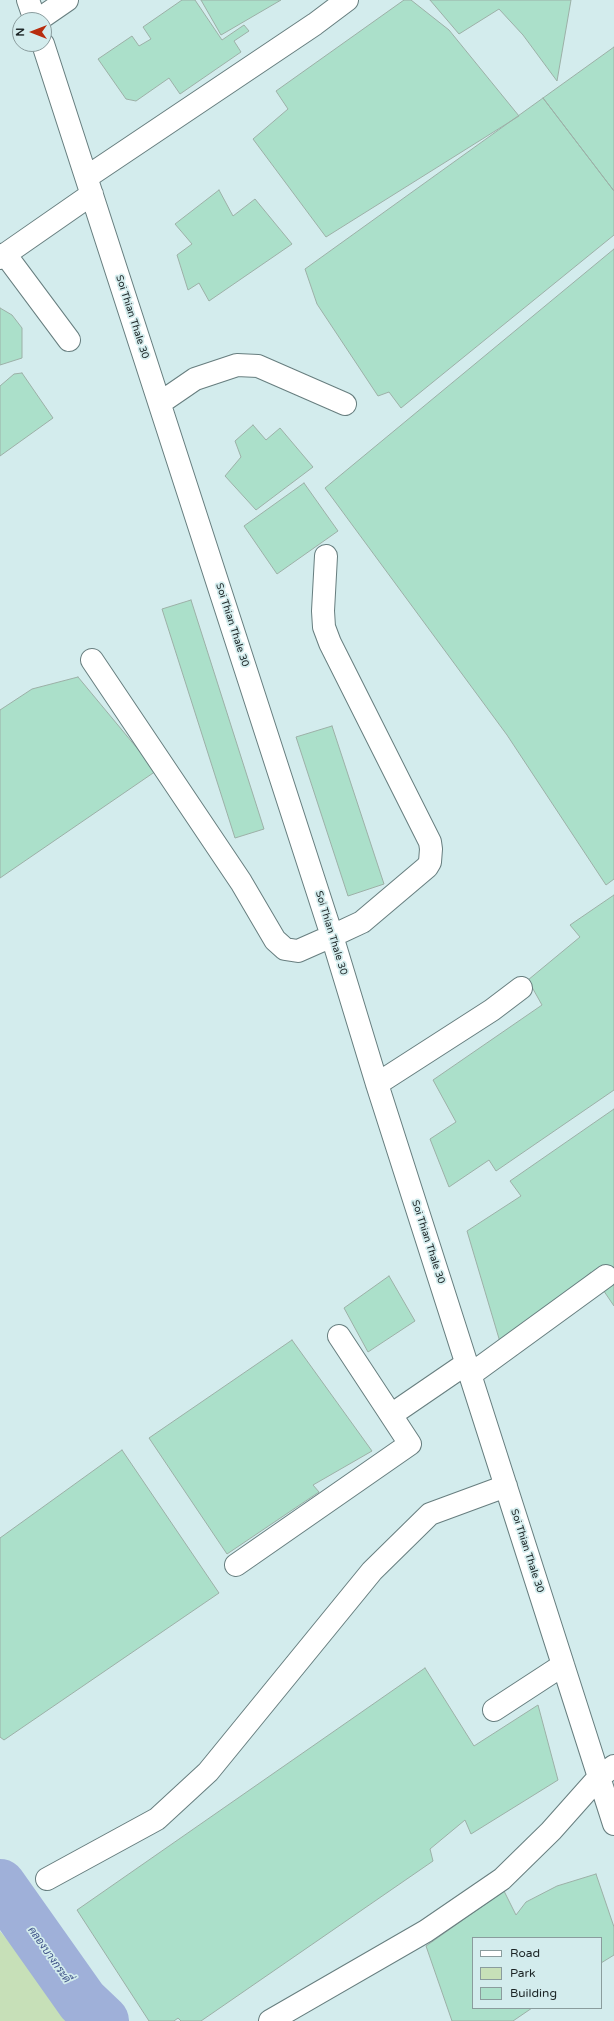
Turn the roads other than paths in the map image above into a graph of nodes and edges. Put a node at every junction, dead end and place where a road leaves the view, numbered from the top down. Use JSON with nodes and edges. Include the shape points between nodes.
{"nodes":[{"id":1,"x":28,"y":0,"type":"edge"},
{"id":2,"x":67,"y":0,"type":"edge"},
{"id":3,"x":347,"y":0,"type":"edge"},
{"id":4,"x":33,"y":12,"type":"edge"},
{"id":5,"x":48,"y":12,"type":"edge"},
{"id":6,"x":46,"y":52,"type":"edge"},
{"id":7,"x":90,"y":185,"type":"junction"},
{"id":8,"x":3,"y":256,"type":"edge"},
{"id":9,"x":69,"y":340,"type":"dead end"},
{"id":10,"x":160,"y":403,"type":"junction"},
{"id":11,"x":345,"y":404,"type":"dead end"},
{"id":12,"x":326,"y":556,"type":"dead end"},
{"id":13,"x":92,"y":660,"type":"dead end"},
{"id":14,"x":332,"y":936,"type":"junction"},
{"id":15,"x":522,"y":988,"type":"dead end"},
{"id":16,"x":377,"y":1084,"type":"junction"},
{"id":17,"x":606,"y":1276,"type":"dead end"},
{"id":18,"x":339,"y":1336,"type":"dead end"},
{"id":19,"x":468,"y":1369,"type":"junction"},
{"id":20,"x":391,"y":1415,"type":"junction"},
{"id":21,"x":506,"y":1486,"type":"junction"},
{"id":22,"x":236,"y":1565,"type":"dead end"},
{"id":23,"x":563,"y":1665,"type":"junction"},
{"id":24,"x":494,"y":1710,"type":"dead end"},
{"id":25,"x":606,"y":1771,"type":"edge"},
{"id":26,"x":614,"y":1824,"type":"edge"},
{"id":27,"x":47,"y":1879,"type":"dead end"},
{"id":28,"x":270,"y":2021,"type":"edge"}],
"edges":[{"from":1,"to":4,"type":"street"},
{"from":2,"to":5,"type":"street"},
{"from":3,"to":7,"type":"street"},
{"from":6,"to":7,"type":"street","name":"Soi Thian Thale 30"},
{"from":7,"to":8,"type":"street"},
{"from":7,"to":10,"type":"street","name":"Soi Thian Thale 30"},
{"from":8,"to":9,"type":"street"},
{"from":10,"to":11,"type":"street","via":[[195,379],[237,365],[258,366]]},
{"from":10,"to":14,"type":"street","name":"Soi Thian Thale 30"},
{"from":12,"to":14,"type":"street","via":[[324,627],[431,848],[427,867],[362,922]]},
{"from":13,"to":14,"type":"street","via":[[241,882],[275,940],[285,949],[298,951]]},
{"from":14,"to":16,"type":"street","name":"Soi Thian Thale 30"},
{"from":15,"to":16,"type":"street"},
{"from":16,"to":19,"type":"street","name":"Soi Thian Thale 30"},
{"from":17,"to":19,"type":"street"},
{"from":18,"to":20,"type":"street"},
{"from":19,"to":20,"type":"street"},
{"from":19,"to":21,"type":"street","name":"Soi Thian Thale 30"},
{"from":20,"to":22,"type":"street","via":[[410,1444]]},
{"from":21,"to":23,"type":"street","name":"Soi Thian Thale 30"},
{"from":21,"to":27,"type":"street","via":[[430,1514],[372,1571],[208,1772],[157,1819]]},
{"from":23,"to":24,"type":"street"},
{"from":23,"to":25,"type":"street","name":"Soi Thian Thale 30"},
{"from":25,"to":26,"type":"street","name":"Soi Thian Thale 30"},
{"from":25,"to":28,"type":"street","via":[[551,1831],[502,1879],[426,1931]]}]}
